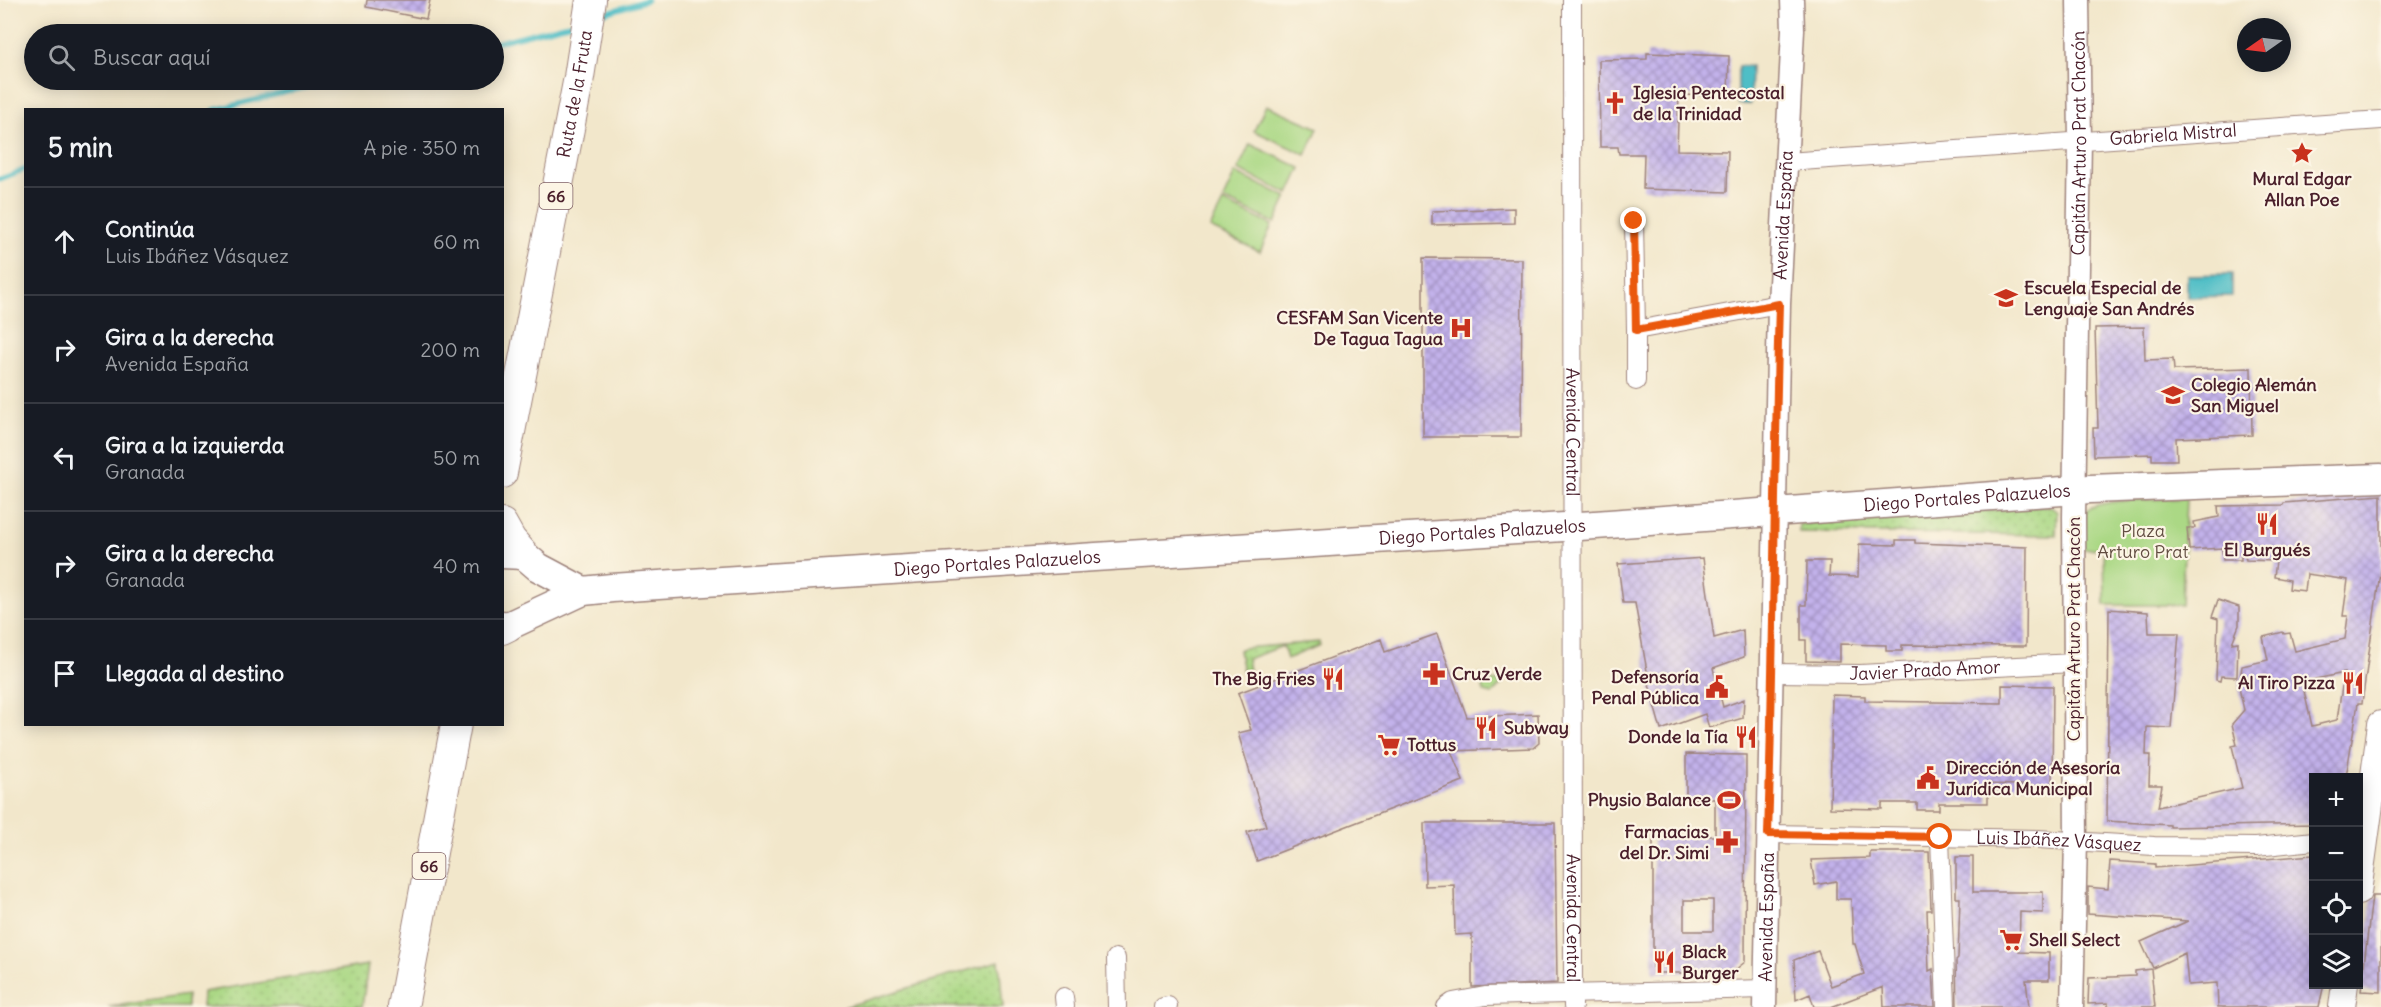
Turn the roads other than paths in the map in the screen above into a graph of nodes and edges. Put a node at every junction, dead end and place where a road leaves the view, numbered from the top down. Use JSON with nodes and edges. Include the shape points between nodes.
{"nodes":[{"id":1,"x":591,"y":0,"type":"edge"},
{"id":2,"x":1572,"y":0,"type":"edge"},
{"id":3,"x":1792,"y":0,"type":"edge"},
{"id":4,"x":2078,"y":0,"type":"edge"},
{"id":5,"x":2381,"y":120,"type":"edge"},
{"id":6,"x":2080,"y":140,"type":"junction"},
{"id":7,"x":1787,"y":162,"type":"junction"},
{"id":8,"x":1634,"y":221,"type":"dead end"},
{"id":9,"x":1779,"y":304,"type":"junction"},
{"id":10,"x":1636,"y":330,"type":"junction"},
{"id":11,"x":1636,"y":381,"type":"dead end"},
{"id":12,"x":504,"y":463,"type":"edge"},
{"id":13,"x":2381,"y":478,"type":"edge"},
{"id":14,"x":2074,"y":490,"type":"junction"},
{"id":15,"x":1774,"y":513,"type":"junction"},
{"id":16,"x":1573,"y":526,"type":"junction"},
{"id":17,"x":504,"y":528,"type":"edge"},
{"id":18,"x":513,"y":554,"type":"edge"},
{"id":19,"x":583,"y":591,"type":"junction"},
{"id":20,"x":504,"y":627,"type":"edge"},
{"id":21,"x":2074,"y":663,"type":"junction"},
{"id":22,"x":1773,"y":673,"type":"junction"},
{"id":23,"x":2381,"y":724,"type":"edge"},
{"id":24,"x":456,"y":726,"type":"edge"},
{"id":25,"x":2363,"y":832,"type":"edge"},
{"id":26,"x":1768,"y":834,"type":"junction"},
{"id":27,"x":1940,"y":837,"type":"junction"},
{"id":28,"x":2076,"y":841,"type":"junction"},
{"id":29,"x":2309,"y":841,"type":"edge"},
{"id":30,"x":1116,"y":958,"type":"dead end"},
{"id":31,"x":2344,"y":989,"type":"edge"},
{"id":32,"x":1765,"y":998,"type":"edge"},
{"id":33,"x":1573,"y":1000,"type":"edge"},
{"id":34,"x":403,"y":1007,"type":"edge"},
{"id":35,"x":1117,"y":1007,"type":"edge"},
{"id":36,"x":1446,"y":1007,"type":"edge"},
{"id":37,"x":1946,"y":1007,"type":"edge"},
{"id":38,"x":2072,"y":1007,"type":"edge"},
{"id":39,"x":2342,"y":1007,"type":"edge"}],
"edges":[{"from":1,"to":12,"type":"highway","name":"Ruta de la Fruta","number":"66"},
{"from":2,"to":16,"type":"street","name":"Avenida Central"},
{"from":3,"to":7,"type":"street","name":"Avenida España"},
{"from":4,"to":6,"type":"street","name":"Capitán Arturo Prat Chacón"},
{"from":5,"to":6,"type":"street","name":"Gabriela Mistral"},
{"from":6,"to":7,"type":"street","name":"Gabriela Mistral"},
{"from":6,"to":14,"type":"street","name":"Capitán Arturo Prat Chacón"},
{"from":7,"to":9,"type":"street","name":"Avenida España"},
{"from":8,"to":10,"type":"street"},
{"from":9,"to":10,"type":"street"},
{"from":9,"to":15,"type":"street","name":"Avenida España"},
{"from":10,"to":11,"type":"street"},
{"from":13,"to":14,"type":"main road","name":"Diego Portales Palazuelos"},
{"from":14,"to":15,"type":"main road","name":"Diego Portales Palazuelos"},
{"from":14,"to":21,"type":"street","name":"Capitán Arturo Prat Chacón"},
{"from":15,"to":16,"type":"main road","name":"Diego Portales Palazuelos"},
{"from":15,"to":22,"type":"street","name":"Avenida España"},
{"from":16,"to":19,"type":"main road","name":"Diego Portales Palazuelos"},
{"from":16,"to":33,"type":"street","name":"Avenida Central"},
{"from":17,"to":18,"type":"highway"},
{"from":18,"to":19,"type":"main road"},
{"from":19,"to":20,"type":"main road"},
{"from":21,"to":22,"type":"street","name":"Javier Prado Amor","via":[[1860,674]]},
{"from":21,"to":28,"type":"street","name":"Capitán Arturo Prat Chacón"},
{"from":22,"to":26,"type":"street","name":"Avenida España"},
{"from":23,"to":25,"type":"main road"},
{"from":24,"to":34,"type":"highway","number":"66"},
{"from":26,"to":27,"type":"street","name":"Luis Ibáñez Vásquez"},
{"from":26,"to":32,"type":"street","name":"Avenida España"},
{"from":27,"to":28,"type":"street","name":"Luis Ibáñez Vásquez"},
{"from":27,"to":37,"type":"street"},
{"from":28,"to":29,"type":"street","name":"Luis Ibáñez Vásquez","via":[[2256,847]]},
{"from":28,"to":38,"type":"street","name":"Capitán Arturo Prat Chacón"},
{"from":30,"to":35,"type":"street"},
{"from":31,"to":39,"type":"main road"},
{"from":32,"to":33,"type":"street"},
{"from":33,"to":36,"type":"street","via":[[1485,996]]}]}
